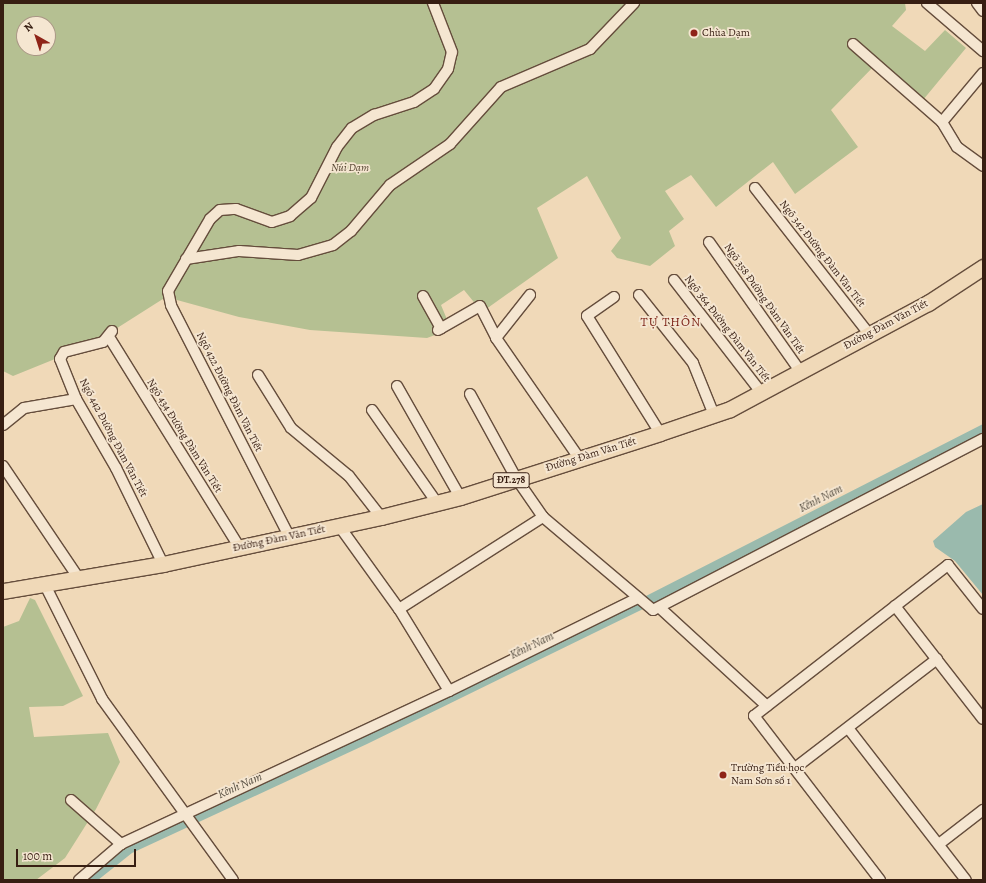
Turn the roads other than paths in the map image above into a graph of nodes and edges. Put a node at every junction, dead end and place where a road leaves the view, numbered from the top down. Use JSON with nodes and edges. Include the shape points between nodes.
{"nodes":[{"id":1,"x":433,"y":3,"type":"edge"},
{"id":2,"x":634,"y":3,"type":"edge"},
{"id":3,"x":927,"y":3,"type":"edge"},
{"id":4,"x":977,"y":3,"type":"edge"},
{"id":5,"x":983,"y":11,"type":"edge"},
{"id":6,"x":853,"y":44,"type":"dead end"},
{"id":7,"x":982,"y":46,"type":"edge"},
{"id":8,"x":983,"y":73,"type":"edge"},
{"id":9,"x":942,"y":122,"type":"junction"},
{"id":10,"x":983,"y":166,"type":"edge"},
{"id":11,"x":755,"y":188,"type":"dead end"},
{"id":12,"x":709,"y":242,"type":"dead end"},
{"id":13,"x":186,"y":259,"type":"junction"},
{"id":14,"x":983,"y":268,"type":"edge"},
{"id":15,"x":674,"y":280,"type":"dead end"},
{"id":16,"x":530,"y":295,"type":"dead end"},
{"id":17,"x":640,"y":295,"type":"dead end"},
{"id":18,"x":423,"y":296,"type":"dead end"},
{"id":19,"x":614,"y":298,"type":"dead end"},
{"id":20,"x":110,"y":334,"type":"joint"},
{"id":21,"x":869,"y":334,"type":"junction"},
{"id":22,"x":496,"y":338,"type":"junction"},
{"id":23,"x":800,"y":371,"type":"junction"},
{"id":24,"x":258,"y":375,"type":"dead end"},
{"id":25,"x":397,"y":386,"type":"dead end"},
{"id":26,"x":761,"y":392,"type":"junction"},
{"id":27,"x":470,"y":394,"type":"dead end"},
{"id":28,"x":76,"y":399,"type":"junction"},
{"id":29,"x":372,"y":410,"type":"dead end"},
{"id":30,"x":714,"y":415,"type":"junction"},
{"id":31,"x":3,"y":425,"type":"edge"},
{"id":32,"x":660,"y":433,"type":"junction"},
{"id":33,"x":983,"y":439,"type":"edge"},
{"id":34,"x":579,"y":458,"type":"junction"},
{"id":35,"x":4,"y":468,"type":"edge"},
{"id":36,"x":516,"y":478,"type":"junction"},
{"id":37,"x":460,"y":497,"type":"junction"},
{"id":38,"x":437,"y":503,"type":"junction"},
{"id":39,"x":542,"y":516,"type":"junction"},
{"id":40,"x":381,"y":517,"type":"junction"},
{"id":41,"x":340,"y":527,"type":"junction"},
{"id":42,"x":289,"y":536,"type":"junction"},
{"id":43,"x":239,"y":547,"type":"junction"},
{"id":44,"x":163,"y":564,"type":"junction"},
{"id":45,"x":78,"y":577,"type":"junction"},
{"id":46,"x":44,"y":583,"type":"junction"},
{"id":47,"x":3,"y":591,"type":"edge"},
{"id":48,"x":638,"y":598,"type":"junction"},
{"id":49,"x":895,"y":606,"type":"junction"},
{"id":50,"x":399,"y":609,"type":"junction"},
{"id":51,"x":656,"y":609,"type":"junction"},
{"id":52,"x":983,"y":609,"type":"edge"},
{"id":53,"x":937,"y":659,"type":"junction"},
{"id":54,"x":449,"y":691,"type":"junction"},
{"id":55,"x":767,"y":706,"type":"junction"},
{"id":56,"x":983,"y":718,"type":"edge"},
{"id":57,"x":848,"y":728,"type":"junction"},
{"id":58,"x":795,"y":768,"type":"junction"},
{"id":59,"x":71,"y":800,"type":"dead end"},
{"id":60,"x":983,"y":810,"type":"edge"},
{"id":61,"x":184,"y":815,"type":"junction"},
{"id":62,"x":121,"y":844,"type":"junction"},
{"id":63,"x":938,"y":844,"type":"junction"},
{"id":64,"x":79,"y":880,"type":"edge"},
{"id":65,"x":233,"y":880,"type":"edge"},
{"id":66,"x":880,"y":880,"type":"edge"},
{"id":67,"x":966,"y":880,"type":"edge"}],
"edges":[{"from":1,"to":13,"type":"street","name":"Ngõ 422 Đường Đàm Văn Tiết","via":[[452,52],[448,69],[434,89],[414,102],[374,115],[352,128],[337,147],[311,198],[296,212],[272,222],[236,209],[220,210],[210,219]]},
{"from":2,"to":13,"type":"street","via":[[590,49],[501,87],[450,144],[390,185],[351,231],[333,245],[298,255],[239,251]]},
{"from":3,"to":7,"type":"street"},
{"from":4,"to":5,"type":"street"},
{"from":6,"to":9,"type":"street"},
{"from":8,"to":9,"type":"street"},
{"from":9,"to":10,"type":"street","via":[[957,147]]},
{"from":11,"to":21,"type":"street","name":"Ngõ 342 Đường Đàm Văn Tiết"},
{"from":12,"to":23,"type":"street","name":"Ngõ 358 Đường Đàm Văn Tiết"},
{"from":13,"to":42,"type":"street","name":"Ngõ 422 Đường Đàm Văn Tiết","via":[[168,291],[171,305]]},
{"from":14,"to":21,"type":"main road","name":"Đường Đàm Văn Tiết","number":"ĐT.278"},
{"from":15,"to":26,"type":"street","name":"Ngõ 364 Đường Đàm Văn Tiết"},
{"from":16,"to":22,"type":"street"},
{"from":17,"to":30,"type":"street","via":[[693,363]]},
{"from":18,"to":22,"type":"street","via":[[439,329],[480,306]]},
{"from":19,"to":32,"type":"street","via":[[587,316]]},
{"from":20,"to":28,"type":"street","name":"Ngõ 442 Đường Đàm Văn Tiết","via":[[103,342],[61,354]]},
{"from":20,"to":43,"type":"street","name":"Ngõ 434 Đường Đàm Văn Tiết"},
{"from":21,"to":23,"type":"main road","name":"Đường Đàm Văn Tiết","number":"ĐT.278"},
{"from":22,"to":34,"type":"street"},
{"from":23,"to":26,"type":"main road","name":"Đường Đàm Văn Tiết","number":"ĐT.278"},
{"from":24,"to":40,"type":"street","via":[[291,428],[349,476]]},
{"from":25,"to":37,"type":"street"},
{"from":26,"to":30,"type":"main road","name":"Đường Đàm Văn Tiết","number":"ĐT.278"},
{"from":27,"to":36,"type":"street"},
{"from":28,"to":31,"type":"street","via":[[24,408]]},
{"from":28,"to":44,"type":"street","name":"Ngõ 442 Đường Đàm Văn Tiết","via":[[116,468]]},
{"from":29,"to":38,"type":"street"},
{"from":30,"to":32,"type":"main road","name":"Đường Đàm Văn Tiết","number":"ĐT.278"},
{"from":32,"to":34,"type":"main road","name":"Đường Đàm Văn Tiết","number":"ĐT.278"},
{"from":33,"to":51,"type":"street"},
{"from":34,"to":36,"type":"main road","name":"Đường Đàm Văn Tiết","number":"ĐT.278"},
{"from":35,"to":45,"type":"street"},
{"from":36,"to":37,"type":"main road","name":"Đường Đàm Văn Tiết","number":"ĐT.278"},
{"from":36,"to":39,"type":"street"},
{"from":37,"to":38,"type":"main road","name":"Đường Đàm Văn Tiết","number":"ĐT.278"},
{"from":38,"to":40,"type":"main road","name":"Đường Đàm Văn Tiết","number":"ĐT.278"},
{"from":39,"to":48,"type":"street"},
{"from":39,"to":50,"type":"street"},
{"from":40,"to":41,"type":"main road","name":"Đường Đàm Văn Tiết","number":"ĐT.278"},
{"from":41,"to":42,"type":"main road","name":"Đường Đàm Văn Tiết","number":"ĐT.278"},
{"from":41,"to":50,"type":"street"},
{"from":42,"to":43,"type":"main road","name":"Đường Đàm Văn Tiết","number":"ĐT.278"},
{"from":43,"to":44,"type":"main road","name":"Đường Đàm Văn Tiết","number":"ĐT.278"},
{"from":44,"to":45,"type":"main road","name":"Đường Đàm Văn Tiết","number":"ĐT.278"},
{"from":45,"to":46,"type":"main road","name":"Đường Đàm Văn Tiết","number":"ĐT.278"},
{"from":46,"to":47,"type":"main road","name":"Đường Đàm Văn Tiết","number":"ĐT.278"},
{"from":46,"to":61,"type":"street","via":[[102,699]]},
{"from":48,"to":51,"type":"street"},
{"from":48,"to":54,"type":"street"},
{"from":49,"to":52,"type":"street","via":[[948,565]]},
{"from":49,"to":53,"type":"street"},
{"from":49,"to":55,"type":"street"},
{"from":50,"to":54,"type":"street"},
{"from":51,"to":55,"type":"street"},
{"from":53,"to":56,"type":"street"},
{"from":53,"to":57,"type":"street"},
{"from":54,"to":61,"type":"street"},
{"from":55,"to":58,"type":"street","via":[[754,716]]},
{"from":57,"to":58,"type":"street"},
{"from":57,"to":63,"type":"street"},
{"from":58,"to":66,"type":"street"},
{"from":59,"to":62,"type":"street"},
{"from":60,"to":63,"type":"street"},
{"from":61,"to":62,"type":"street"},
{"from":61,"to":65,"type":"street"},
{"from":62,"to":64,"type":"street"},
{"from":63,"to":67,"type":"street"}]}
